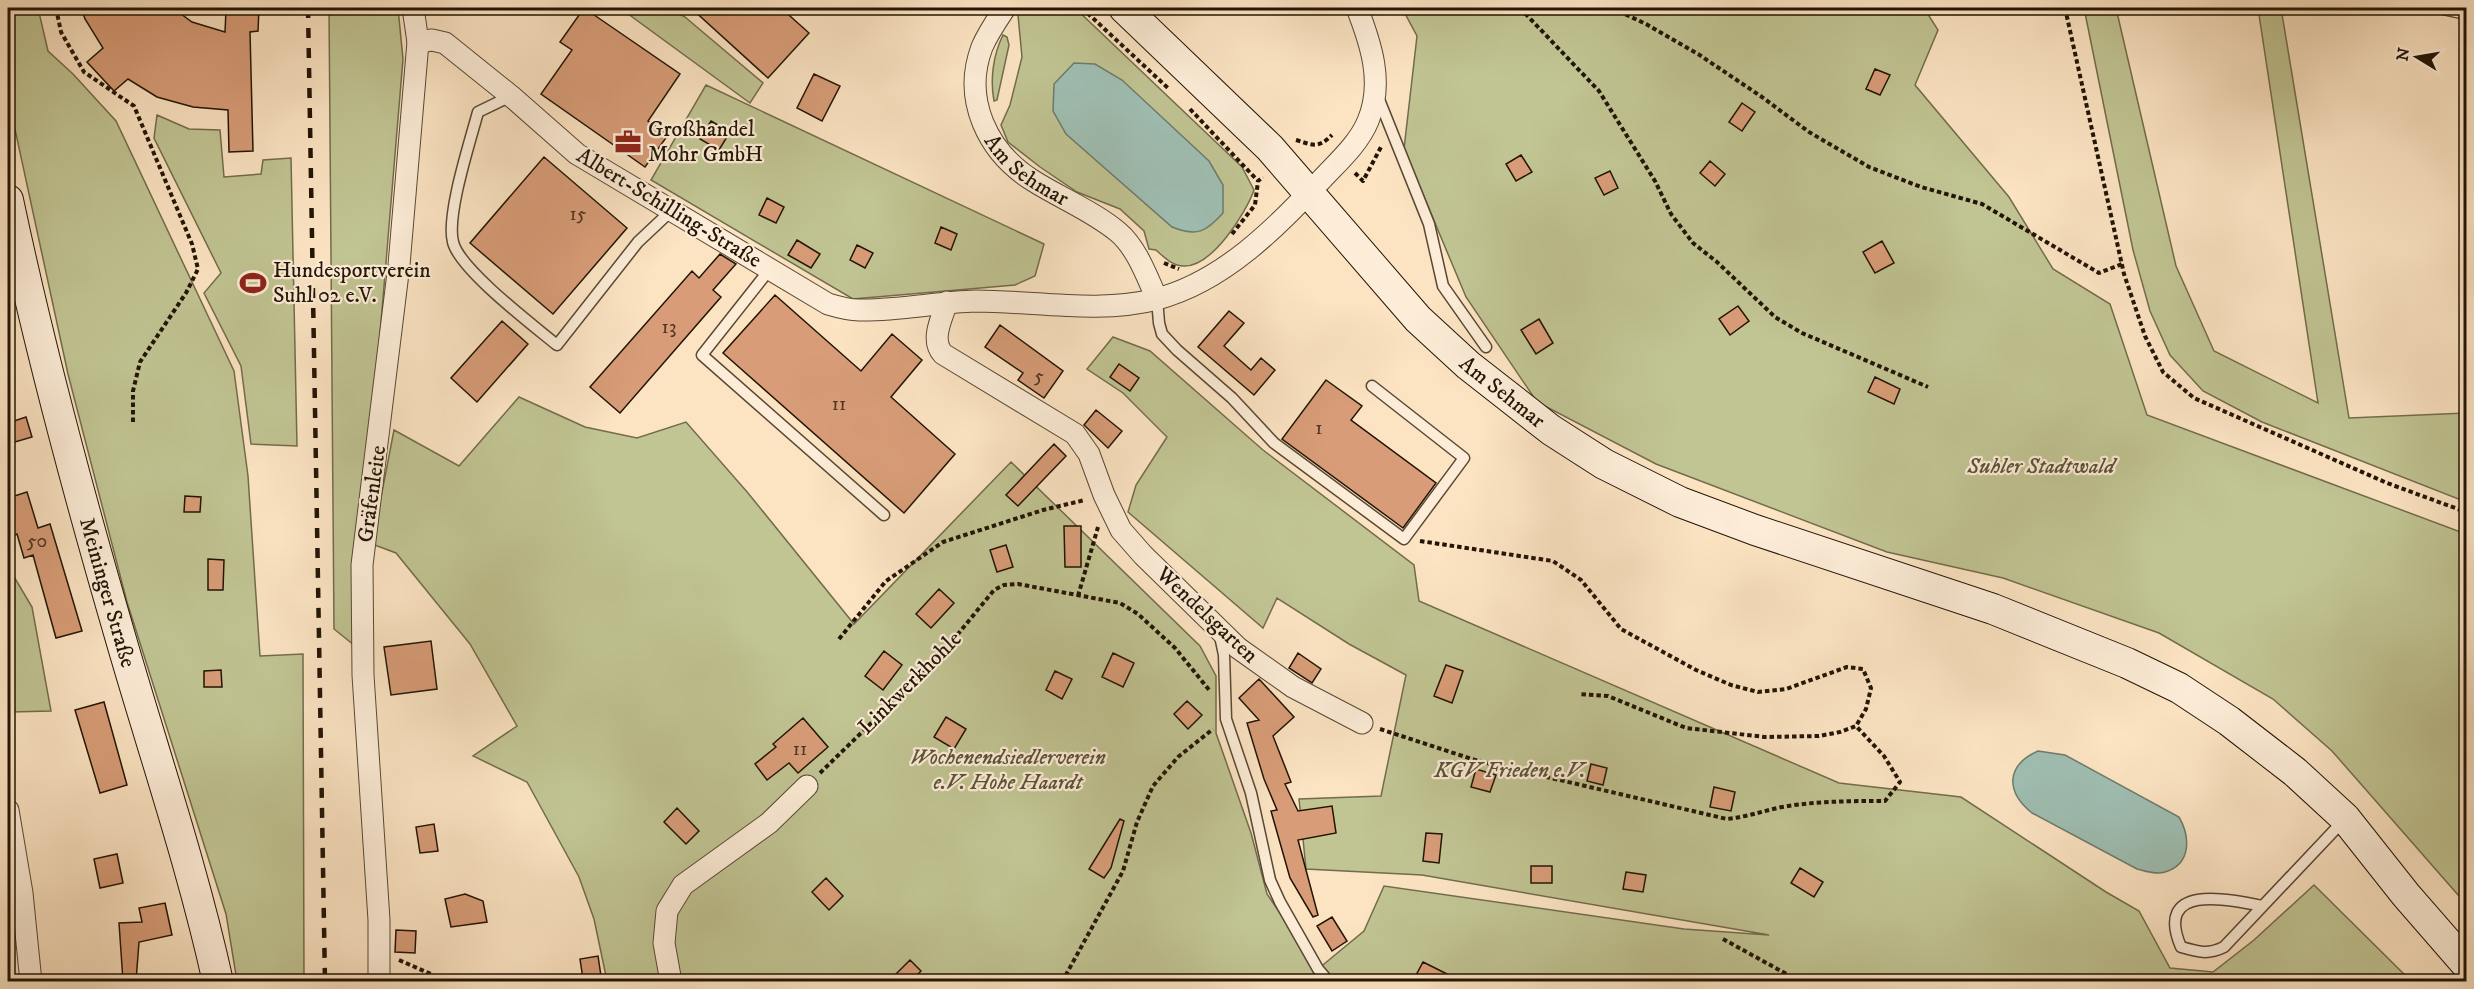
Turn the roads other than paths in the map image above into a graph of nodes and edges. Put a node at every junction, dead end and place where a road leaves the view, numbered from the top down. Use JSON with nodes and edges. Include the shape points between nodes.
{"nodes":[{"id":1,"x":413,"y":8,"type":"edge"},
{"id":2,"x":1005,"y":8,"type":"edge"},
{"id":3,"x":1124,"y":8,"type":"edge"},
{"id":4,"x":1357,"y":8,"type":"edge"},
{"id":5,"x":2438,"y":8,"type":"edge"},
{"id":6,"x":2466,"y":14,"type":"edge"},
{"id":7,"x":418,"y":42,"type":"junction"},
{"id":8,"x":1375,"y":91,"type":"junction"},
{"id":9,"x":511,"y":96,"type":"junction"},
{"id":10,"x":1309,"y":193,"type":"junction"},
{"id":11,"x":8,"y":200,"type":"edge"},
{"id":12,"x":672,"y":210,"type":"junction"},
{"id":13,"x":770,"y":269,"type":"junction"},
{"id":14,"x":1157,"y":299,"type":"junction"},
{"id":15,"x":946,"y":302,"type":"junction"},
{"id":16,"x":1486,"y":347,"type":"dead end"},
{"id":17,"x":1372,"y":386,"type":"dead end"},
{"id":18,"x":884,"y":515,"type":"dead end"},
{"id":19,"x":1216,"y":628,"type":"junction"},
{"id":20,"x":1362,"y":723,"type":"road end"},
{"id":21,"x":807,"y":786,"type":"road end"},
{"id":22,"x":8,"y":810,"type":"edge"},
{"id":23,"x":2345,"y":818,"type":"junction"},
{"id":24,"x":15,"y":893,"type":"edge"},
{"id":25,"x":2262,"y":906,"type":"junction"},
{"id":26,"x":2466,"y":964,"type":"edge"},
{"id":27,"x":30,"y":981,"type":"edge"},
{"id":28,"x":218,"y":981,"type":"edge"},
{"id":29,"x":379,"y":981,"type":"edge"},
{"id":30,"x":671,"y":981,"type":"edge"},
{"id":31,"x":1329,"y":981,"type":"edge"}],
"edges":[{"from":1,"to":7,"type":"street","name":"Gräfenleite"},
{"from":2,"to":14,"type":"street","name":"Am Sehmar","via":[[982,48],[976,73],[985,131],[1007,161],[1119,233],[1131,246]]},
{"from":3,"to":10,"type":"main road","name":"Am Sehmar"},
{"from":4,"to":8,"type":"street","name":"Albert-Schilling-Straße","via":[[1373,50]]},
{"from":5,"to":6,"type":"lane"},
{"from":7,"to":9,"type":"street","name":"Albert-Schilling-Straße","via":[[432,40],[445,44]]},
{"from":7,"to":29,"type":"street","name":"Gräfenleite","via":[[399,265],[362,566],[363,675],[379,920]]},
{"from":8,"to":10,"type":"street","name":"Albert-Schilling-Straße","via":[[1368,122],[1348,152]]},
{"from":8,"to":16,"type":"lane","via":[[1429,224],[1443,286]]},
{"from":9,"to":12,"type":"street","name":"Albert-Schilling-Straße","via":[[577,154]]},
{"from":9,"to":12,"type":"lane","via":[[478,112],[450,225],[453,245],[476,276],[557,345],[638,242]]},
{"from":10,"to":14,"type":"street","name":"Albert-Schilling-Straße","via":[[1275,228],[1233,260],[1190,288]]},
{"from":10,"to":23,"type":"main road","name":"Am Sehmar","via":[[1445,345],[1512,401],[1590,456],[1655,491],[1701,510],[1993,609],[2127,663],[2178,688],[2229,721],[2295,772]]},
{"from":11,"to":28,"type":"main road","name":"Meininger Straße","via":[[60,424],[203,915]]},
{"from":12,"to":13,"type":"street","name":"Albert-Schilling-Straße"},
{"from":13,"to":15,"type":"street","name":"Albert-Schilling-Straße","via":[[828,304],[858,310]]},
{"from":13,"to":18,"type":"lane","via":[[702,355]]},
{"from":14,"to":15,"type":"street","name":"Albert-Schilling-Straße","via":[[1107,305]]},
{"from":14,"to":17,"type":"lane","via":[[1162,334],[1177,350],[1232,398],[1274,442],[1404,539],[1464,458]]},
{"from":15,"to":19,"type":"street","name":"Wendelsgarten","via":[[936,338],[940,350],[1075,434],[1089,454],[1121,530]]},
{"from":19,"to":20,"type":"street","name":"Wendelsgarten","via":[[1293,687]]},
{"from":19,"to":31,"type":"lane","via":[[1224,655],[1226,715],[1251,793],[1270,880],[1307,950]]},
{"from":21,"to":30,"type":"street","via":[[769,823],[683,885],[667,911],[664,943]]},
{"from":22,"to":24,"type":"street"},
{"from":23,"to":25,"type":"lane"},
{"from":23,"to":26,"type":"main road","name":"Am Sehmar"},
{"from":24,"to":27,"type":"street"},
{"from":25,"to":25,"type":"lane","via":[[2224,947],[2210,954],[2181,947],[2175,932],[2175,917],[2182,905],[2196,899],[2235,900]]}]}
